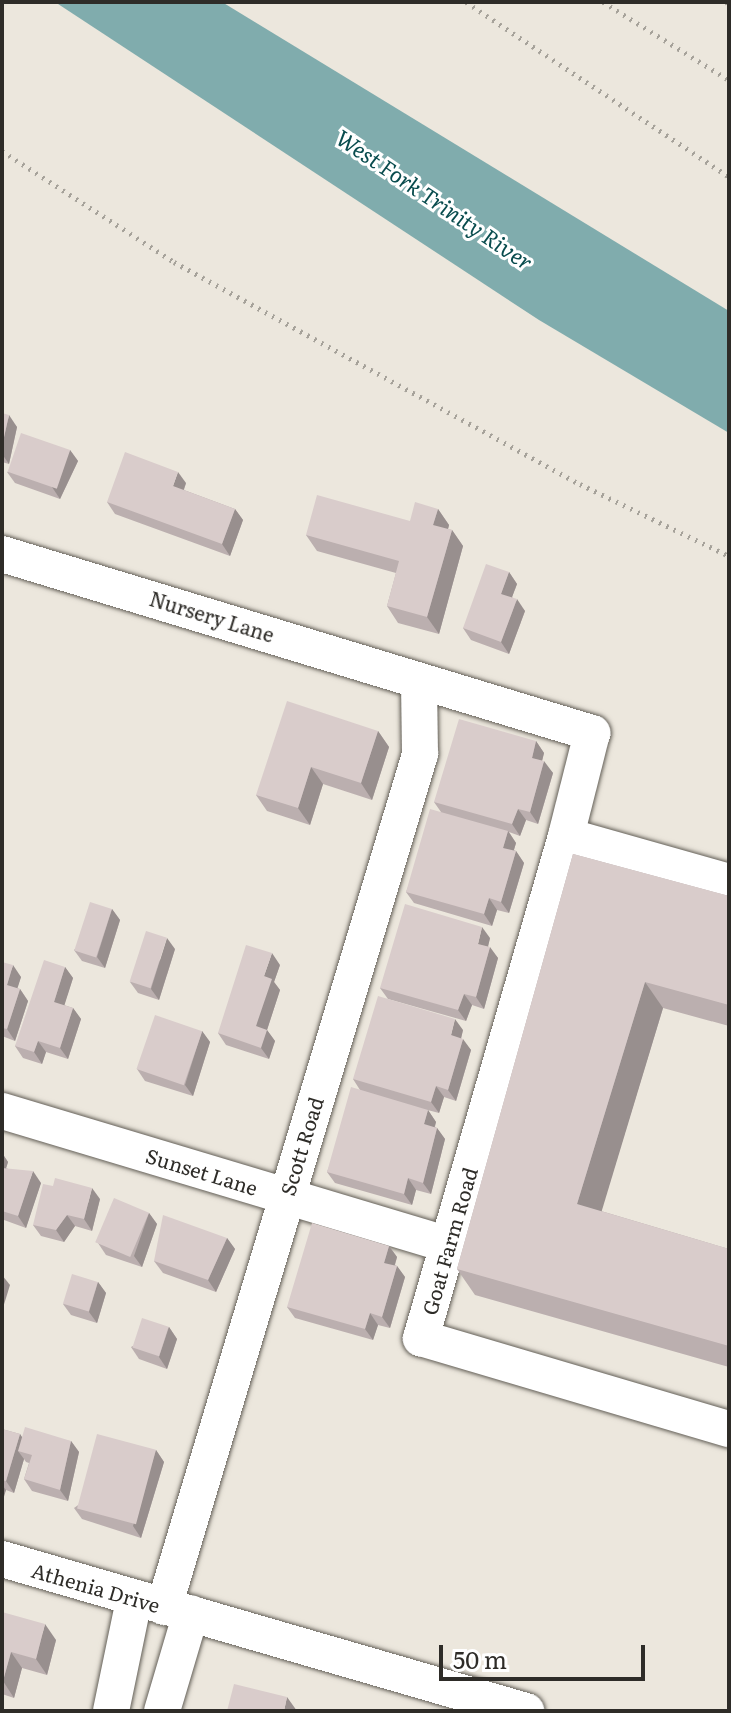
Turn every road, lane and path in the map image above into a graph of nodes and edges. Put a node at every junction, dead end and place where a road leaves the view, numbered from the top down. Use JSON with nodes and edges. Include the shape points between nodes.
{"nodes":[{"id":1,"x":466,"y":2,"type":"edge"},
{"id":2,"x":603,"y":2,"type":"edge"},
{"id":3,"x":729,"y":80,"type":"edge"},
{"id":4,"x":2,"y":151,"type":"edge"},
{"id":5,"x":729,"y":177,"type":"edge"},
{"id":6,"x":2,"y":554,"type":"edge"},
{"id":7,"x":729,"y":556,"type":"edge"},
{"id":8,"x":419,"y":683,"type":"junction"},
{"id":9,"x":566,"y":836,"type":"junction"},
{"id":10,"x":729,"y":882,"type":"edge"},
{"id":11,"x":2,"y":1111,"type":"edge"},
{"id":12,"x":286,"y":1196,"type":"junction"},
{"id":13,"x":448,"y":1245,"type":"junction"},
{"id":14,"x":729,"y":1429,"type":"edge"},
{"id":15,"x":2,"y":1559,"type":"edge"},
{"id":16,"x":163,"y":1607,"type":"junction"},
{"id":17,"x":111,"y":1711,"type":"edge"},
{"id":18,"x":162,"y":1711,"type":"edge"},
{"id":19,"x":526,"y":1711,"type":"edge"}],
"edges":[{"from":1,"to":5,"type":"path"},
{"from":2,"to":3,"type":"path"},
{"from":4,"to":7,"type":"path","via":[[174,262],[580,484]]},
{"from":6,"to":8,"type":"street","name":"Nursery Lane"},
{"from":8,"to":9,"type":"street","name":"Goat Farm Road","via":[[592,733]]},
{"from":8,"to":12,"type":"street","name":"Scott Road","via":[[420,754]]},
{"from":9,"to":10,"type":"street"},
{"from":9,"to":13,"type":"street","name":"Goat Farm Road"},
{"from":11,"to":12,"type":"street","name":"Sunset Lane"},
{"from":12,"to":13,"type":"street","name":"Sunset Lane"},
{"from":12,"to":16,"type":"street","name":"Scott Road"},
{"from":13,"to":14,"type":"street","name":"Goat Farm Road","via":[[421,1338]]},
{"from":15,"to":16,"type":"street","name":"Athenia Drive"},
{"from":16,"to":17,"type":"street","name":"Scott Road"},
{"from":16,"to":18,"type":"street","name":"Scott Road"},
{"from":16,"to":19,"type":"street","name":"Athenia Drive"}]}
